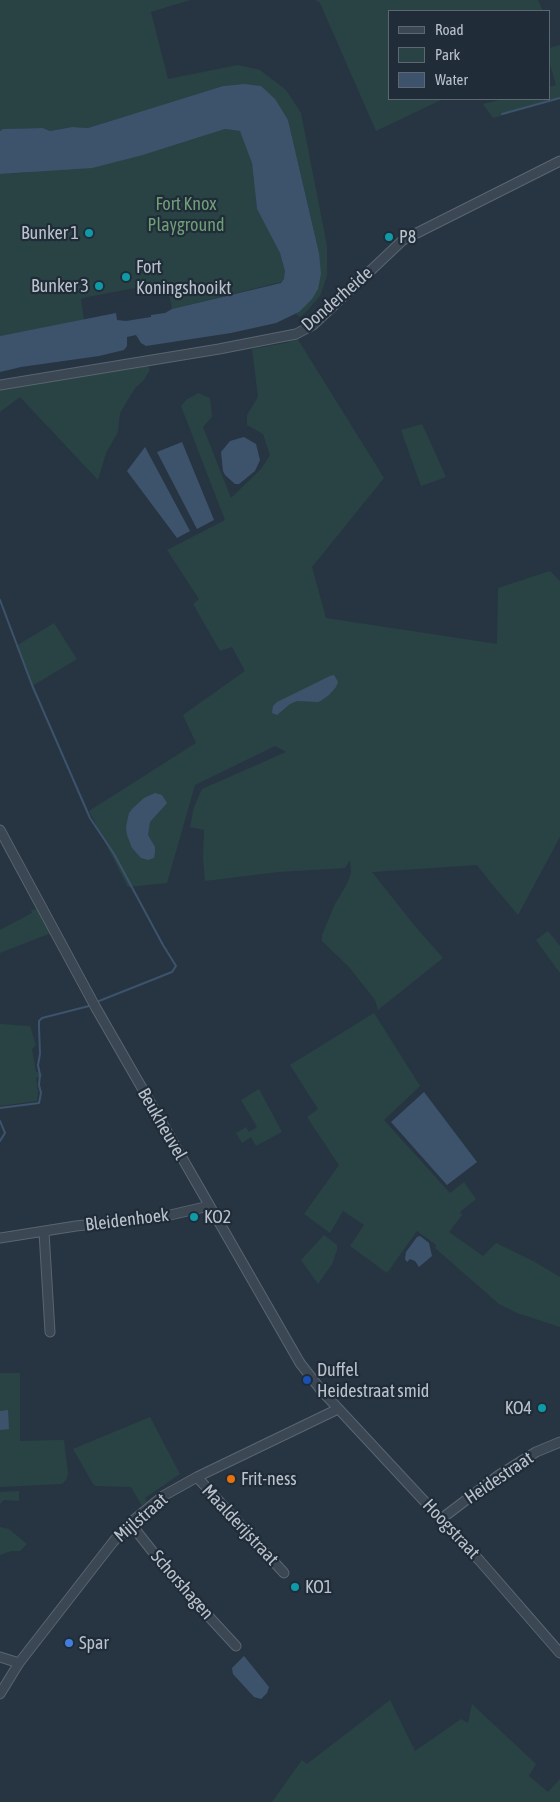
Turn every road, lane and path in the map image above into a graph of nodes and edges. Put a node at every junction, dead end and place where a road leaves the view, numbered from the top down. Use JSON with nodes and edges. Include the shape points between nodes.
{"nodes":[{"id":1,"x":560,"y":161,"type":"edge"},
{"id":2,"x":0,"y":385,"type":"edge"},
{"id":3,"x":0,"y":830,"type":"edge"},
{"id":4,"x":209,"y":1206,"type":"junction"},
{"id":5,"x":44,"y":1232,"type":"junction"},
{"id":6,"x":0,"y":1238,"type":"edge"},
{"id":7,"x":50,"y":1332,"type":"dead end"},
{"id":8,"x":338,"y":1409,"type":"junction"},
{"id":9,"x":560,"y":1442,"type":"edge"},
{"id":10,"x":197,"y":1477,"type":"junction"},
{"id":11,"x":442,"y":1519,"type":"junction"},
{"id":12,"x":130,"y":1523,"type":"junction"},
{"id":13,"x":284,"y":1573,"type":"dead end"},
{"id":14,"x":236,"y":1646,"type":"dead end"},
{"id":15,"x":560,"y":1653,"type":"edge"},
{"id":16,"x":0,"y":1657,"type":"edge"},
{"id":17,"x":19,"y":1663,"type":"junction"},
{"id":18,"x":0,"y":1694,"type":"edge"}],
"edges":[{"from":1,"to":2,"type":"street","name":"Donderheide","via":[[403,240],[313,325],[296,334],[220,350]]},
{"from":3,"to":4,"type":"street","name":"Beukheuvel","via":[[96,1008]]},
{"from":4,"to":5,"type":"street","name":"Bleidenhoek","via":[[166,1216]]},
{"from":4,"to":8,"type":"street","name":"Beukheuvel","via":[[296,1357]]},
{"from":5,"to":6,"type":"street","name":"Bleidenhoek"},
{"from":5,"to":7,"type":"street"},
{"from":8,"to":10,"type":"street","name":"Mijlstraat"},
{"from":8,"to":11,"type":"street","name":"Hoogstraat"},
{"from":9,"to":11,"type":"street","name":"Heidestraat","via":[[536,1452],[499,1475]]},
{"from":10,"to":12,"type":"street","name":"Mijlstraat","via":[[163,1496]]},
{"from":10,"to":13,"type":"street","name":"Maalderijstraat"},
{"from":11,"to":15,"type":"street","name":"Hoogstraat"},
{"from":12,"to":14,"type":"street","name":"Schorshagen","via":[[176,1581]]},
{"from":12,"to":17,"type":"street","name":"Mijlstraat"},
{"from":16,"to":17,"type":"street"},
{"from":17,"to":18,"type":"street","name":"Mijlstraat"}]}
